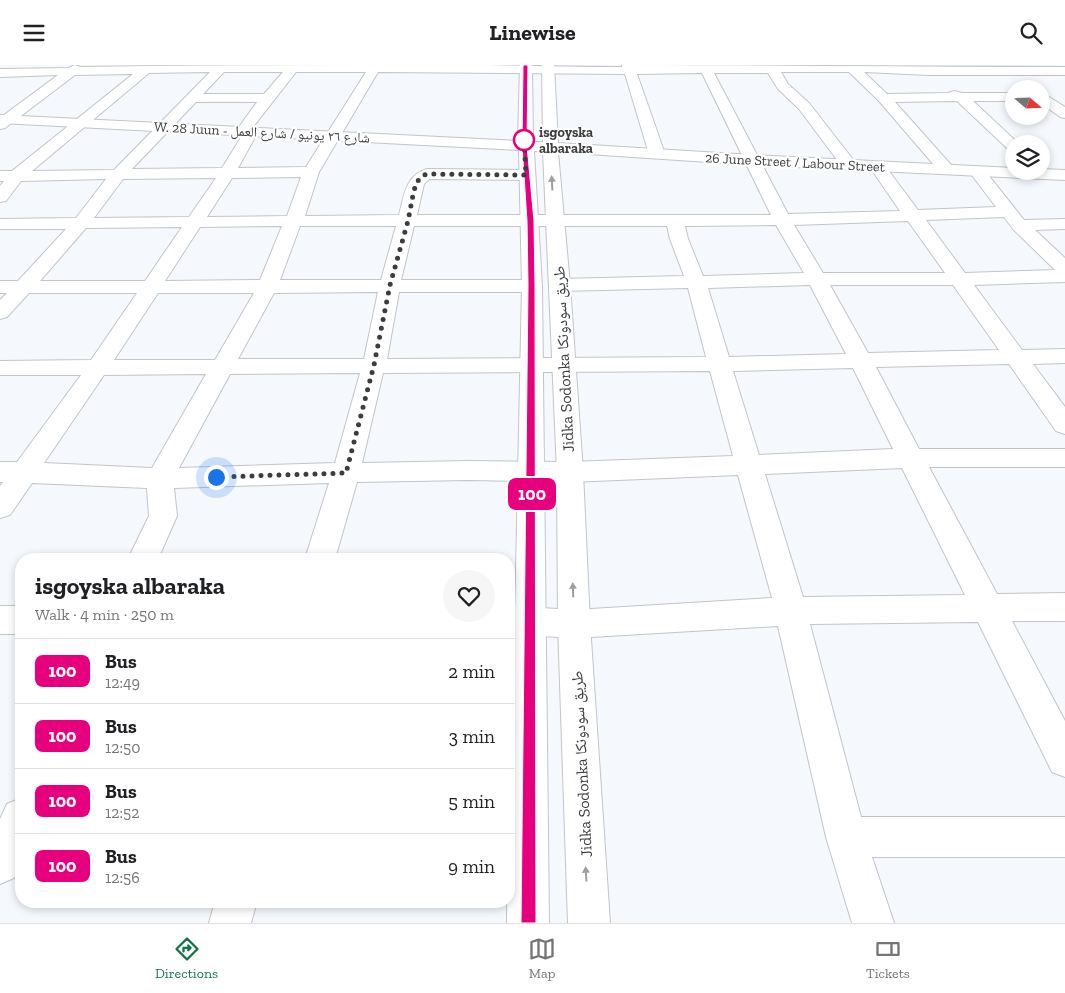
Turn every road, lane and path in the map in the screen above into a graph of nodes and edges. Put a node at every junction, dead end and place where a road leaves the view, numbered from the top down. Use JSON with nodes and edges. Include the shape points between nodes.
{"nodes":[{"id":1,"x":850,"y":66,"type":"edge"},
{"id":2,"x":223,"y":67,"type":"edge"},
{"id":3,"x":375,"y":67,"type":"edge"},
{"id":4,"x":441,"y":67,"type":"edge"},
{"id":5,"x":628,"y":67,"type":"edge"},
{"id":6,"x":706,"y":67,"type":"edge"},
{"id":7,"x":771,"y":67,"type":"edge"},
{"id":8,"x":992,"y":67,"type":"edge"},
{"id":9,"x":293,"y":68,"type":"junction"},
{"id":10,"x":537,"y":68,"type":"edge"},
{"id":11,"x":925,"y":68,"type":"edge"},
{"id":12,"x":76,"y":69,"type":"edge"},
{"id":13,"x":144,"y":71,"type":"junction"},
{"id":14,"x":1065,"y":71,"type":"edge"},
{"id":15,"x":0,"y":73,"type":"edge"},
{"id":16,"x":1013,"y":80,"type":"edge"},
{"id":17,"x":1005,"y":97,"type":"edge"},
{"id":18,"x":191,"y":98,"type":"junction"},
{"id":19,"x":269,"y":98,"type":"junction"},
{"id":20,"x":884,"y":98,"type":"junction"},
{"id":21,"x":962,"y":98,"type":"junction"},
{"id":22,"x":1050,"y":103,"type":"edge"},
{"id":23,"x":1065,"y":114,"type":"edge"},
{"id":24,"x":3,"y":121,"type":"edge"},
{"id":25,"x":83,"y":122,"type":"junction"},
{"id":26,"x":166,"y":126,"type":"junction"},
{"id":27,"x":243,"y":131,"type":"junction"},
{"id":28,"x":333,"y":136,"type":"junction"},
{"id":29,"x":1005,"y":139,"type":"edge"},
{"id":30,"x":537,"y":146,"type":"junction"},
{"id":31,"x":657,"y":154,"type":"junction"},
{"id":32,"x":753,"y":161,"type":"junction"},
{"id":33,"x":850,"y":165,"type":"junction"},
{"id":34,"x":877,"y":166,"type":"junction"},
{"id":35,"x":946,"y":169,"type":"junction"},
{"id":36,"x":976,"y":170,"type":"junction"},
{"id":37,"x":1005,"y":171,"type":"edge"},
{"id":38,"x":311,"y":172,"type":"junction"},
{"id":39,"x":227,"y":173,"type":"junction"},
{"id":40,"x":119,"y":174,"type":"junction"},
{"id":41,"x":1050,"y":174,"type":"edge"},
{"id":42,"x":526,"y":175,"type":"junction"},
{"id":43,"x":1065,"y":175,"type":"edge"},
{"id":44,"x":7,"y":176,"type":"edge"},
{"id":45,"x":0,"y":197,"type":"edge"},
{"id":46,"x":912,"y":215,"type":"junction"},
{"id":47,"x":1014,"y":218,"type":"junction"},
{"id":48,"x":782,"y":220,"type":"junction"},
{"id":49,"x":292,"y":221,"type":"junction"},
{"id":50,"x":408,"y":221,"type":"junction"},
{"id":51,"x":542,"y":221,"type":"junction"},
{"id":52,"x":675,"y":221,"type":"junction"},
{"id":53,"x":194,"y":223,"type":"junction"},
{"id":54,"x":0,"y":224,"type":"edge"},
{"id":55,"x":80,"y":224,"type":"junction"},
{"id":56,"x":1065,"y":224,"type":"edge"},
{"id":57,"x":1065,"y":269,"type":"edge"},
{"id":58,"x":1065,"y":276,"type":"edge"},
{"id":59,"x":817,"y":279,"type":"junction"},
{"id":60,"x":958,"y":279,"type":"junction"},
{"id":61,"x":696,"y":282,"type":"junction"},
{"id":62,"x":268,"y":285,"type":"junction"},
{"id":63,"x":390,"y":285,"type":"junction"},
{"id":64,"x":532,"y":285,"type":"junction"},
{"id":65,"x":560,"y":285,"type":"junction"},
{"id":66,"x":24,"y":286,"type":"junction"},
{"id":67,"x":152,"y":286,"type":"junction"},
{"id":68,"x":0,"y":287,"type":"edge"},
{"id":69,"x":0,"y":313,"type":"edge"},
{"id":70,"x":1065,"y":356,"type":"edge"},
{"id":71,"x":1017,"y":357,"type":"junction"},
{"id":72,"x":861,"y":361,"type":"junction"},
{"id":73,"x":564,"y":364,"type":"junction"},
{"id":74,"x":720,"y":364,"type":"junction"},
{"id":75,"x":374,"y":365,"type":"junction"},
{"id":76,"x":531,"y":365,"type":"junction"},
{"id":77,"x":223,"y":366,"type":"junction"},
{"id":78,"x":98,"y":367,"type":"junction"},
{"id":79,"x":0,"y":368,"type":"edge"},
{"id":80,"x":1065,"y":425,"type":"edge"},
{"id":81,"x":1065,"y":457,"type":"edge"},
{"id":82,"x":910,"y":458,"type":"junction"},
{"id":83,"x":748,"y":465,"type":"junction"},
{"id":84,"x":532,"y":470,"type":"junction"},
{"id":85,"x":0,"y":472,"type":"edge"},
{"id":86,"x":26,"y":472,"type":"junction"},
{"id":87,"x":570,"y":472,"type":"junction"},
{"id":88,"x":346,"y":473,"type":"junction"},
{"id":89,"x":160,"y":478,"type":"junction"},
{"id":90,"x":0,"y":507,"type":"edge"},
{"id":91,"x":146,"y":553,"type":"edge"},
{"id":92,"x":322,"y":553,"type":"edge"},
{"id":93,"x":987,"y":607,"type":"junction"},
{"id":94,"x":1065,"y":607,"type":"edge"},
{"id":95,"x":790,"y":611,"type":"junction"},
{"id":96,"x":0,"y":620,"type":"edge"},
{"id":97,"x":15,"y":620,"type":"edge"},
{"id":98,"x":520,"y":620,"type":"edge"},
{"id":99,"x":574,"y":624,"type":"junction"},
{"id":100,"x":1065,"y":759,"type":"edge"},
{"id":101,"x":846,"y":837,"type":"junction"},
{"id":102,"x":1065,"y":837,"type":"edge"},
{"id":103,"x":519,"y":849,"type":"edge"},
{"id":104,"x":234,"y":908,"type":"edge"},
{"id":105,"x":230,"y":923,"type":"edge"},
{"id":106,"x":528,"y":923,"type":"edge"},
{"id":107,"x":588,"y":923,"type":"edge"},
{"id":108,"x":873,"y":923,"type":"edge"}],
"edges":[{"from":1,"to":7,"type":"street"},
{"from":1,"to":11,"type":"street"},
{"from":1,"to":20,"type":"street"},
{"from":2,"to":9,"type":"street"},
{"from":2,"to":13,"type":"street"},
{"from":2,"to":18,"type":"street"},
{"from":3,"to":4,"type":"street"},
{"from":3,"to":9,"type":"street"},
{"from":3,"to":28,"type":"street"},
{"from":4,"to":10,"type":"street"},
{"from":5,"to":6,"type":"street"},
{"from":5,"to":10,"type":"street"},
{"from":5,"to":31,"type":"street"},
{"from":6,"to":7,"type":"street"},
{"from":6,"to":32,"type":"street"},
{"from":7,"to":33,"type":"street","via":[[783,86],[804,106]]},
{"from":8,"to":11,"type":"street"},
{"from":8,"to":14,"type":"street"},
{"from":8,"to":16,"type":"street"},
{"from":9,"to":19,"type":"street"},
{"from":10,"to":30,"type":"street","name":"Jidka Sodonka طريق سودونكا"},
{"from":11,"to":21,"type":"street","via":[[952,94]]},
{"from":12,"to":13,"type":"street"},
{"from":12,"to":15,"type":"street"},
{"from":12,"to":24,"type":"street"},
{"from":13,"to":25,"type":"street"},
{"from":17,"to":21,"type":"street"},
{"from":18,"to":19,"type":"street"},
{"from":18,"to":26,"type":"street"},
{"from":19,"to":27,"type":"street"},
{"from":20,"to":21,"type":"street"},
{"from":20,"to":35,"type":"street"},
{"from":21,"to":29,"type":"street"},
{"from":22,"to":23,"type":"street"},
{"from":24,"to":25,"type":"street","name":"W. 28 Juun - شارع ٢٦ يونيو / شارع العمل"},
{"from":25,"to":26,"type":"street","name":"W. 28 Juun - شارع ٢٦ يونيو / شارع العمل"},
{"from":25,"to":44,"type":"street"},
{"from":26,"to":27,"type":"street","name":"W. 28 Juun - شارع ٢٦ يونيو / شارع العمل"},
{"from":26,"to":40,"type":"street"},
{"from":27,"to":28,"type":"street","name":"W. 28 Juun - شارع ٢٦ يونيو / شارع العمل"},
{"from":27,"to":39,"type":"street","via":[[247,139]]},
{"from":28,"to":30,"type":"street","name":"W. 28 Juun - شارع ٢٦ يونيو / شارع العمل"},
{"from":28,"to":38,"type":"street"},
{"from":30,"to":31,"type":"street","name":"26 June Street / Labour Street"},
{"from":30,"to":42,"type":"street","name":"Jidka Sodonka طريق سودونكا"},
{"from":51,"to":30,"type":"street","name":"Jidka Sodonka طريق سودونكا","one_way":true},
{"from":31,"to":32,"type":"street","name":"26 June Street / Labour Street"},
{"from":32,"to":33,"type":"street","name":"26 June Street / Labour Street"},
{"from":32,"to":48,"type":"street"},
{"from":33,"to":34,"type":"street","name":"26 June Street / Labour Street"},
{"from":34,"to":35,"type":"street","name":"26 June Street / Labour Street"},
{"from":34,"to":46,"type":"street"},
{"from":35,"to":36,"type":"street","name":"26 June Street / Labour Street"},
{"from":36,"to":37,"type":"street","name":"26 June Street / Labour Street"},
{"from":36,"to":47,"type":"street"},
{"from":38,"to":39,"type":"street"},
{"from":38,"to":49,"type":"street"},
{"from":39,"to":40,"type":"street"},
{"from":39,"to":53,"type":"street"},
{"from":40,"to":44,"type":"street"},
{"from":40,"to":55,"type":"street"},
{"from":41,"to":43,"type":"street","name":"26 June Street / Labour Street"},
{"from":42,"to":50,"type":"street","via":[[422,176],[416,183]]},
{"from":42,"to":51,"type":"street","name":"Jidka Sodonka طريق سودونكا"},
{"from":44,"to":45,"type":"street"},
{"from":46,"to":47,"type":"street"},
{"from":46,"to":48,"type":"street"},
{"from":46,"to":60,"type":"street"},
{"from":47,"to":56,"type":"street"},
{"from":47,"to":57,"type":"street"},
{"from":48,"to":52,"type":"street"},
{"from":48,"to":59,"type":"street"},
{"from":49,"to":50,"type":"street"},
{"from":49,"to":53,"type":"street"},
{"from":49,"to":62,"type":"street"},
{"from":50,"to":51,"type":"street"},
{"from":50,"to":63,"type":"street"},
{"from":51,"to":52,"type":"street"},
{"from":51,"to":64,"type":"street","name":"Jidka Sodonka طريق سودونكا"},
{"from":51,"to":65,"type":"street","name":"Jidka Sodonka طريق سودونكا"},
{"from":52,"to":61,"type":"street"},
{"from":53,"to":55,"type":"street"},
{"from":53,"to":67,"type":"street"},
{"from":54,"to":55,"type":"street"},
{"from":55,"to":66,"type":"street"},
{"from":58,"to":60,"type":"street"},
{"from":59,"to":60,"type":"street"},
{"from":59,"to":61,"type":"street"},
{"from":59,"to":72,"type":"street"},
{"from":60,"to":71,"type":"street"},
{"from":61,"to":65,"type":"street"},
{"from":61,"to":74,"type":"street"},
{"from":62,"to":63,"type":"street"},
{"from":62,"to":67,"type":"street"},
{"from":62,"to":77,"type":"street"},
{"from":63,"to":64,"type":"street"},
{"from":63,"to":75,"type":"street"},
{"from":64,"to":76,"type":"street","name":"Jidka Sodonka طريق سودونكا"},
{"from":65,"to":73,"type":"street","name":"Jidka Sodonka طريق سودونكا"},
{"from":66,"to":67,"type":"street"},
{"from":66,"to":68,"type":"street"},
{"from":66,"to":69,"type":"street"},
{"from":67,"to":78,"type":"street"},
{"from":70,"to":71,"type":"street"},
{"from":71,"to":72,"type":"street"},
{"from":71,"to":80,"type":"street"},
{"from":72,"to":74,"type":"street"},
{"from":72,"to":82,"type":"street"},
{"from":73,"to":74,"type":"street"},
{"from":73,"to":76,"type":"street"},
{"from":73,"to":87,"type":"street","name":"Jidka Sodonka طريق سودونكا"},
{"from":74,"to":83,"type":"street"},
{"from":75,"to":76,"type":"street"},
{"from":75,"to":77,"type":"street"},
{"from":75,"to":88,"type":"street"},
{"from":76,"to":84,"type":"street","name":"Jidka Sodonka طريق سودونكا"},
{"from":77,"to":78,"type":"street"},
{"from":77,"to":89,"type":"street"},
{"from":78,"to":79,"type":"street"},
{"from":78,"to":86,"type":"street"},
{"from":81,"to":82,"type":"street"},
{"from":82,"to":83,"type":"street"},
{"from":82,"to":93,"type":"street"},
{"from":83,"to":87,"type":"street"},
{"from":83,"to":95,"type":"street"},
{"from":84,"to":87,"type":"street"},
{"from":84,"to":88,"type":"street"},
{"from":84,"to":98,"type":"street","name":"Jidka Sodonka طريق سودونكا"},
{"from":85,"to":86,"type":"street"},
{"from":86,"to":89,"type":"street"},
{"from":86,"to":90,"type":"street"},
{"from":99,"to":87,"type":"street","name":"Jidka Sodonka طريق سودونكا","one_way":true},
{"from":88,"to":89,"type":"street"},
{"from":88,"to":92,"type":"street"},
{"from":89,"to":91,"type":"street","via":[[163,516]]},
{"from":93,"to":94,"type":"street"},
{"from":93,"to":95,"type":"street"},
{"from":93,"to":100,"type":"street"},
{"from":95,"to":99,"type":"street"},
{"from":95,"to":101,"type":"street"},
{"from":96,"to":97,"type":"street"},
{"from":98,"to":99,"type":"street"},
{"from":98,"to":103,"type":"street","name":"Jidka Sodonka طريق سودونكا"},
{"from":107,"to":99,"type":"street","name":"Jidka Sodonka طريق سودونكا","one_way":true},
{"from":101,"to":102,"type":"street"},
{"from":101,"to":108,"type":"street"},
{"from":103,"to":106,"type":"street","name":"Jidka Sodonka طريق سودونكا"},
{"from":104,"to":105,"type":"street"}]}
